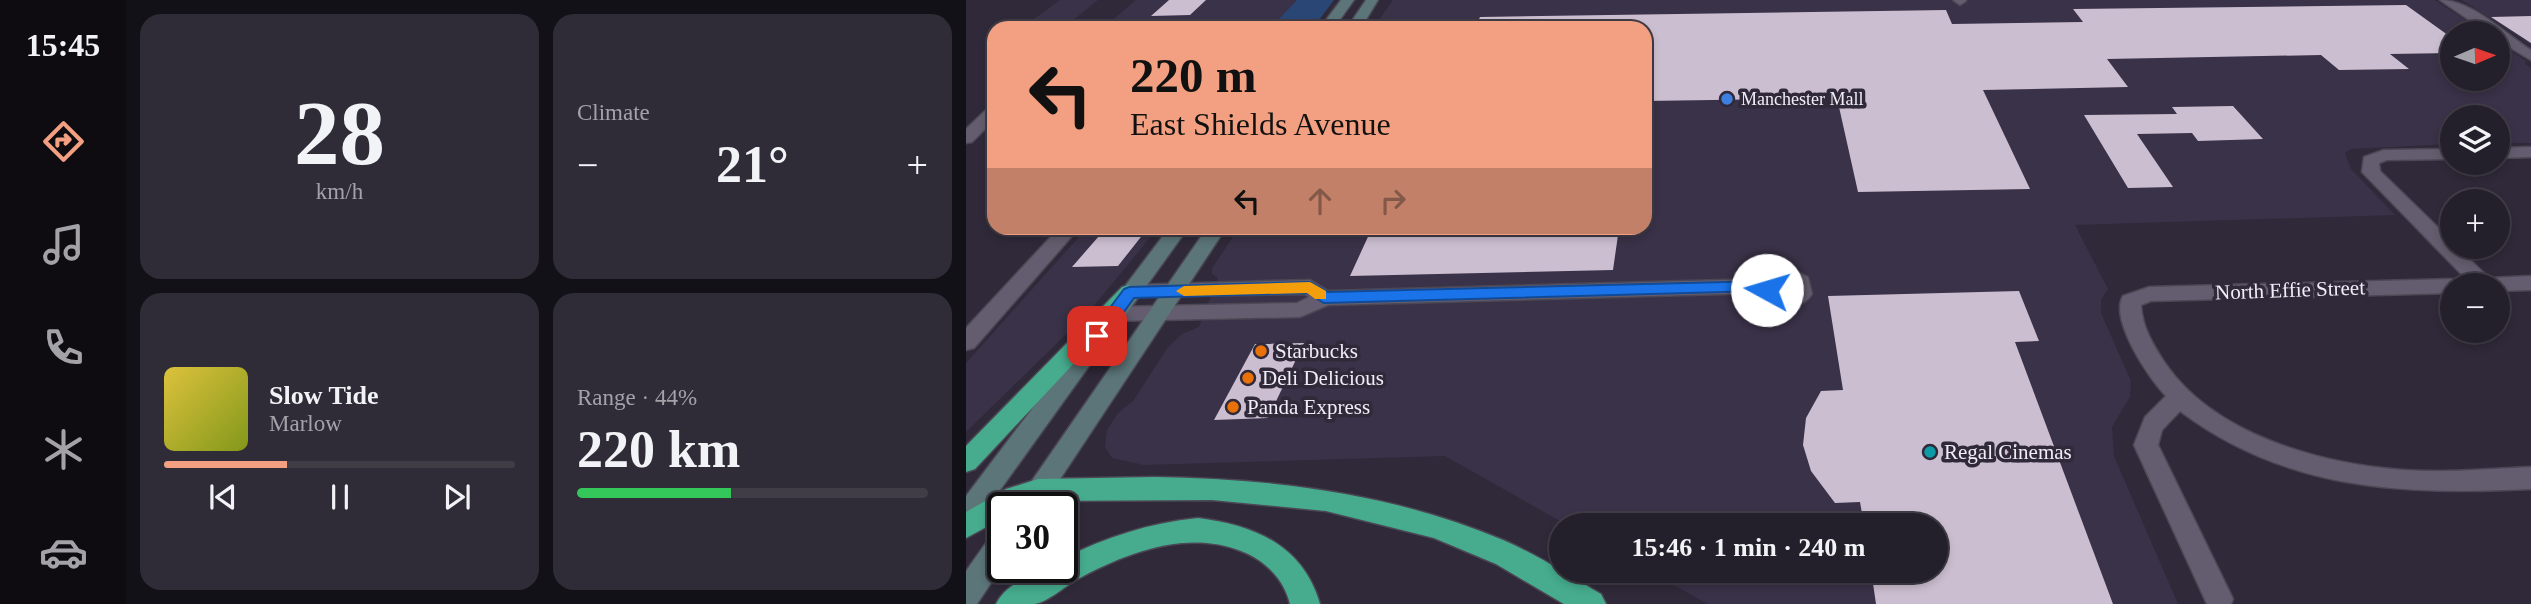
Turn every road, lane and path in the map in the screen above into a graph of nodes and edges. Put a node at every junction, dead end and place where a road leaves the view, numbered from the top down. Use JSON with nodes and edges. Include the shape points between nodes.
{"nodes":[{"id":1,"x":1348,"y":0,"type":"edge"},
{"id":2,"x":1372,"y":0,"type":"edge"},
{"id":3,"x":2446,"y":0,"type":"edge"},
{"id":4,"x":1332,"y":21,"type":"edge"},
{"id":5,"x":1358,"y":21,"type":"edge"},
{"id":6,"x":2478,"y":21,"type":"edge"},
{"id":7,"x":2510,"y":42,"type":"edge"},
{"id":8,"x":2531,"y":56,"type":"edge"},
{"id":9,"x":980,"y":126,"type":"edge"},
{"id":10,"x":966,"y":138,"type":"edge"},
{"id":11,"x":2531,"y":152,"type":"edge"},
{"id":12,"x":2510,"y":153,"type":"edge"},
{"id":13,"x":2440,"y":154,"type":"edge"},
{"id":14,"x":1063,"y":235,"type":"edge"},
{"id":15,"x":1173,"y":235,"type":"edge"},
{"id":16,"x":1211,"y":235,"type":"edge"},
{"id":17,"x":2472,"y":273,"type":"edge"},
{"id":18,"x":2510,"y":284,"type":"edge"},
{"id":19,"x":2531,"y":284,"type":"edge"},
{"id":20,"x":1767,"y":286,"type":"dead end"},
{"id":21,"x":2440,"y":286,"type":"edge"},
{"id":22,"x":1171,"y":291,"type":"junction"},
{"id":23,"x":1129,"y":292,"type":"junction"},
{"id":24,"x":1324,"y":298,"type":"junction"},
{"id":25,"x":1157,"y":312,"type":"junction"},
{"id":26,"x":1113,"y":314,"type":"junction"},
{"id":27,"x":966,"y":342,"type":"edge"},
{"id":28,"x":2179,"y":398,"type":"junction"},
{"id":29,"x":966,"y":462,"type":"edge"},
{"id":30,"x":2531,"y":478,"type":"edge"},
{"id":31,"x":1037,"y":492,"type":"edge"},
{"id":32,"x":1078,"y":496,"type":"edge"},
{"id":33,"x":987,"y":514,"type":"edge"},
{"id":34,"x":966,"y":517,"type":"edge"},
{"id":35,"x":966,"y":526,"type":"edge"},
{"id":36,"x":987,"y":565,"type":"edge"},
{"id":37,"x":966,"y":595,"type":"edge"},
{"id":38,"x":2221,"y":602,"type":"edge"},
{"id":39,"x":1011,"y":604,"type":"edge"},
{"id":40,"x":1305,"y":604,"type":"edge"},
{"id":41,"x":1591,"y":604,"type":"edge"}],
"edges":[{"from":1,"to":4,"type":"main road"},
{"from":2,"to":5,"type":"main road"},
{"from":3,"to":6,"type":"street"},
{"from":7,"to":8,"type":"street"},
{"from":9,"to":10,"type":"street"},
{"from":11,"to":12,"type":"street"},
{"from":13,"to":17,"type":"street","via":[[2384,155],[2370,161],[2371,172]]},
{"from":14,"to":27,"type":"street"},
{"from":15,"to":23,"type":"main road"},
{"from":16,"to":22,"type":"main road"},
{"from":18,"to":19,"type":"street"},
{"from":20,"to":24,"type":"street"},
{"from":21,"to":28,"type":"street","name":"North Effie Street","via":[[2150,294],[2130,301],[2129,317],[2158,375]]},
{"from":22,"to":23,"type":"street"},
{"from":22,"to":24,"type":"street","via":[[1310,288]]},
{"from":22,"to":25,"type":"main road"},
{"from":23,"to":26,"type":"main road"},
{"from":23,"to":29,"type":"highway"},
{"from":24,"to":25,"type":"street","via":[[1300,310]]},
{"from":25,"to":26,"type":"street"},
{"from":25,"to":31,"type":"main road"},
{"from":26,"to":34,"type":"main road"},
{"from":28,"to":30,"type":"street","via":[[2252,442],[2342,470],[2429,481]]},
{"from":28,"to":38,"type":"street","via":[[2155,419],[2146,444]]},
{"from":32,"to":41,"type":"highway","via":[[1223,488],[1347,502],[1494,549]]},
{"from":33,"to":35,"type":"highway"},
{"from":36,"to":37,"type":"main road"},
{"from":39,"to":40,"type":"highway","via":[[1069,569],[1127,542],[1193,531],[1250,540],[1277,555],[1292,573]]}]}
